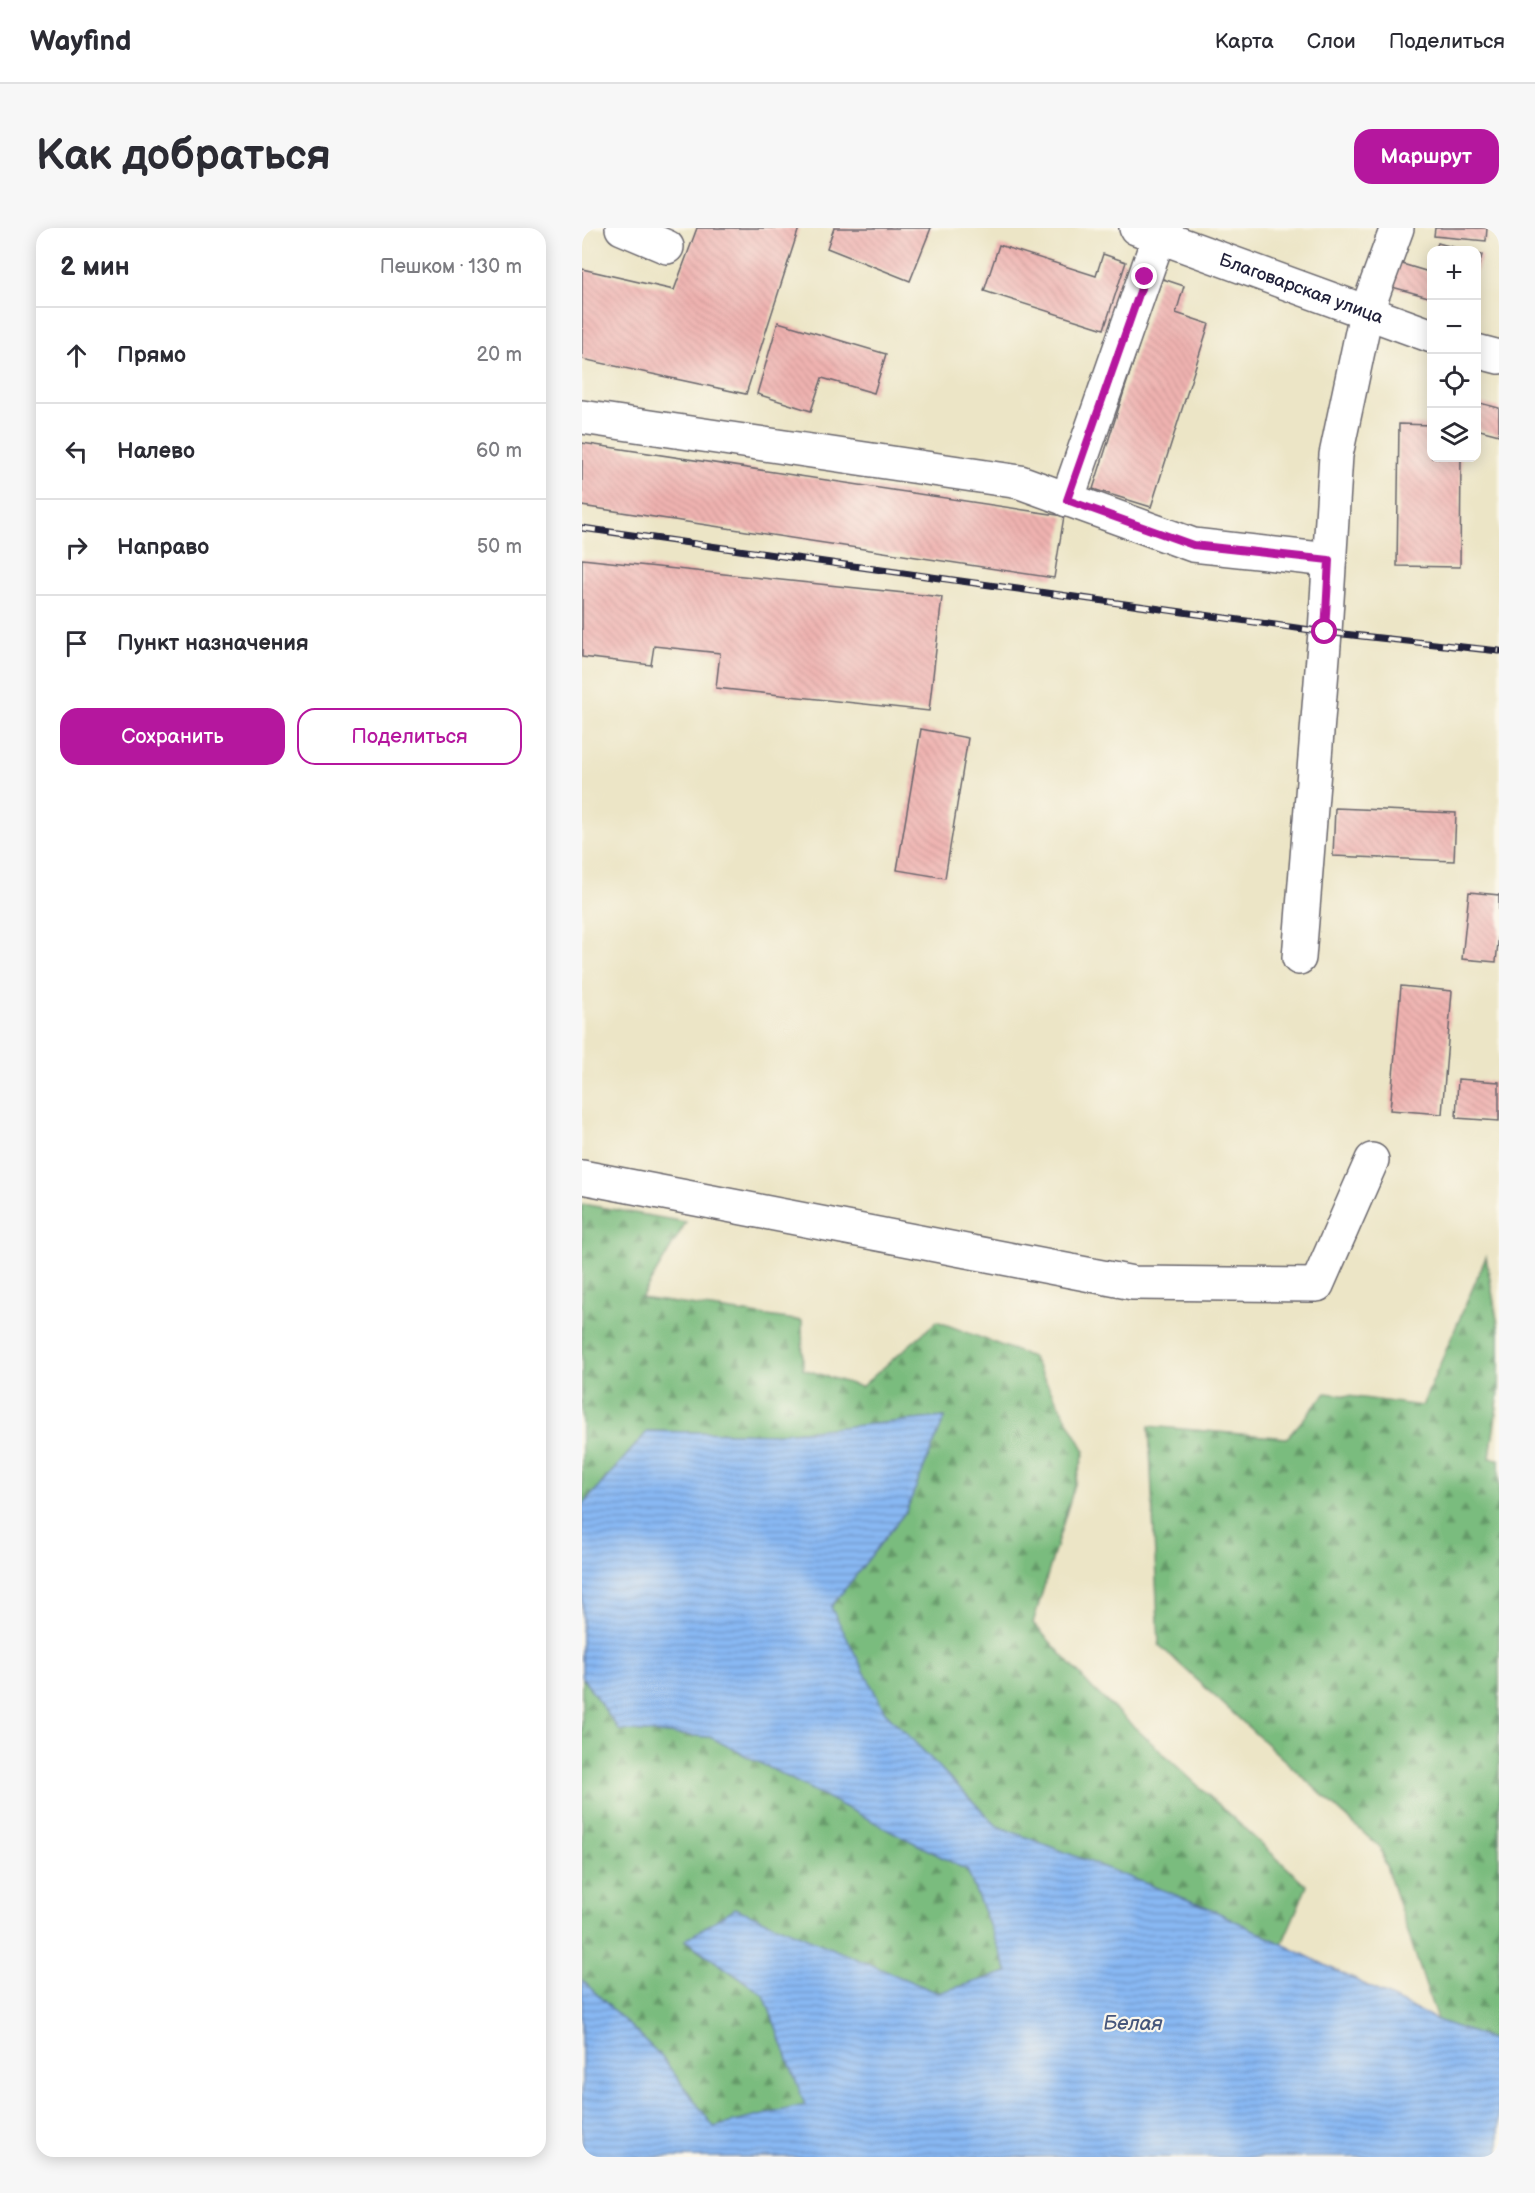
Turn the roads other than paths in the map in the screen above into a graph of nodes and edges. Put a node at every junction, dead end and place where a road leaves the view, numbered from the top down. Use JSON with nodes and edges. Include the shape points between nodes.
{"nodes":[{"id":1,"x":622,"y":228,"type":"edge"},
{"id":2,"x":1397,"y":228,"type":"edge"},
{"id":3,"x":1148,"y":232,"type":"edge"},
{"id":4,"x":667,"y":248,"type":"dead end"},
{"id":5,"x":1366,"y":313,"type":"junction"},
{"id":6,"x":1427,"y":335,"type":"edge"},
{"id":7,"x":1481,"y":352,"type":"edge"},
{"id":8,"x":1499,"y":357,"type":"edge"},
{"id":9,"x":582,"y":417,"type":"edge"},
{"id":10,"x":1067,"y":500,"type":"junction"},
{"id":11,"x":1329,"y":560,"type":"junction"},
{"id":12,"x":1299,"y":958,"type":"dead end"},
{"id":13,"x":1372,"y":1160,"type":"dead end"},
{"id":14,"x":582,"y":1177,"type":"edge"}],
"edges":[{"from":1,"to":4,"type":"street"},
{"from":2,"to":5,"type":"street"},
{"from":3,"to":5,"type":"street","name":"Благоварская улица"},
{"from":3,"to":10,"type":"street"},
{"from":5,"to":6,"type":"street","name":"Благоварская улица"},
{"from":5,"to":11,"type":"street","via":[[1336,455]]},
{"from":7,"to":8,"type":"street"},
{"from":9,"to":10,"type":"street","via":[[1020,482]]},
{"from":10,"to":11,"type":"street","via":[[1193,545]]},
{"from":11,"to":12,"type":"street"},
{"from":13,"to":14,"type":"street","via":[[1317,1285],[1134,1283]]}]}
